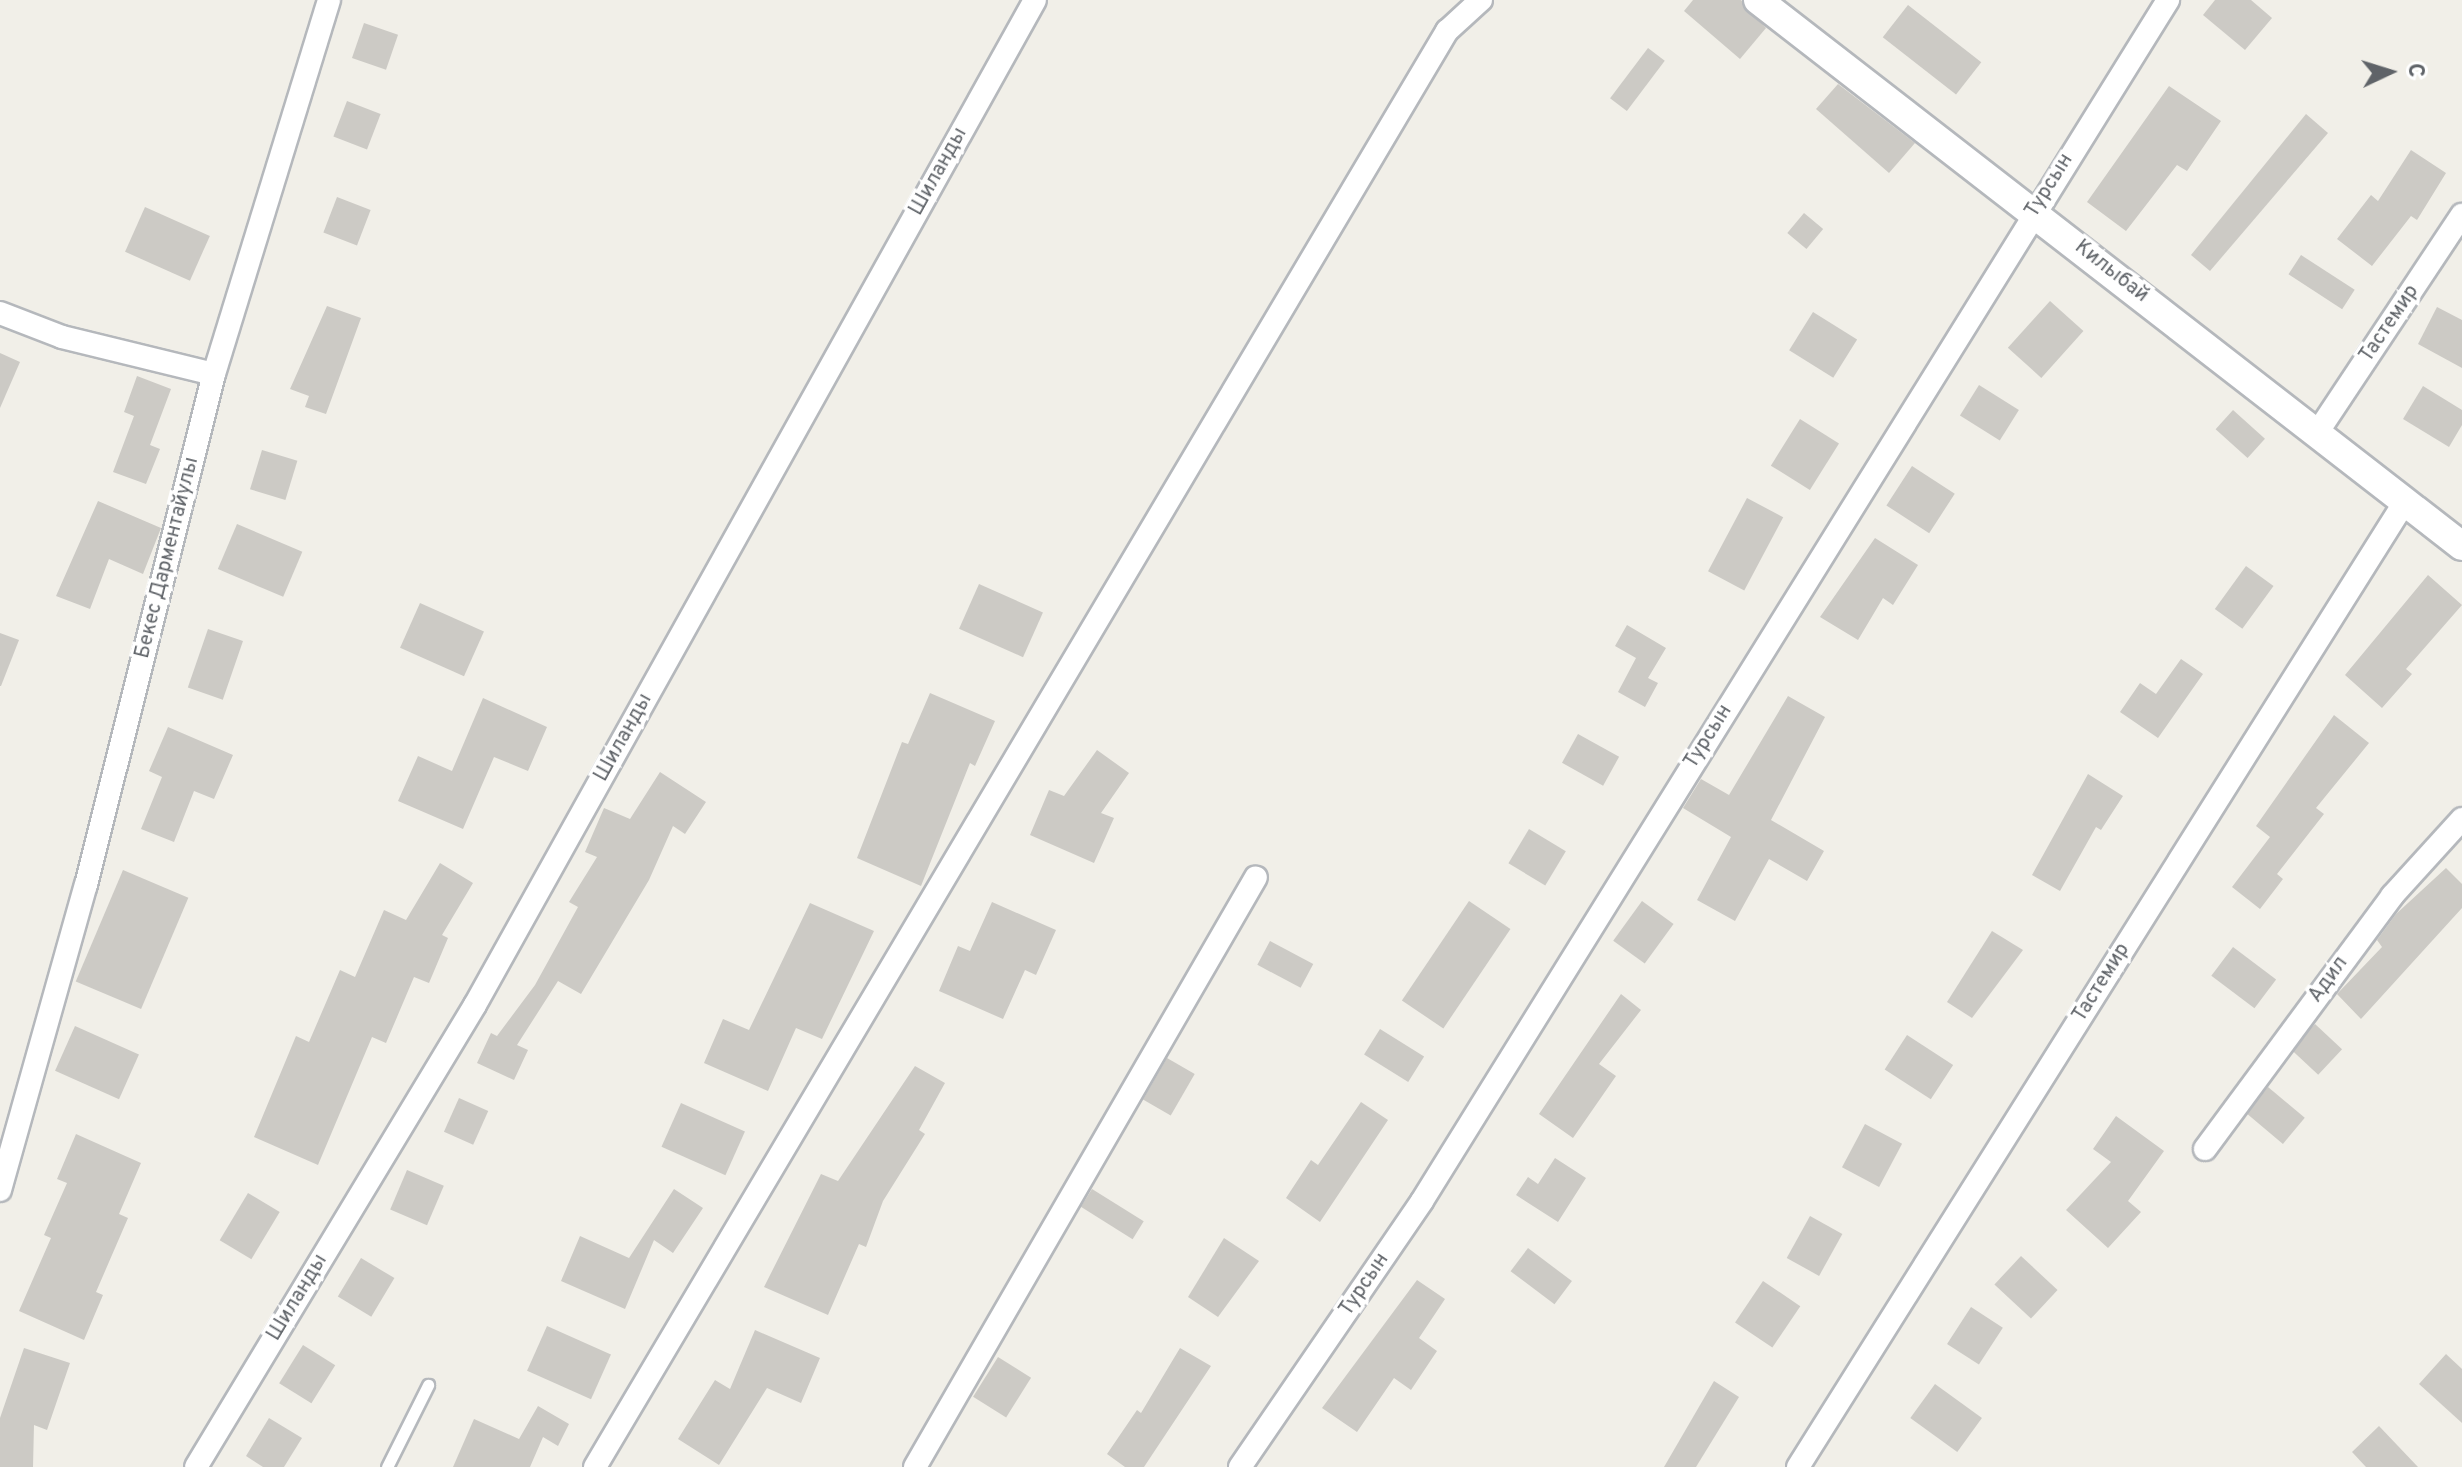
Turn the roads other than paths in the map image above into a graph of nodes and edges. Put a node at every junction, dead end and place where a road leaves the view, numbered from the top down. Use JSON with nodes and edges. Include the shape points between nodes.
{"nodes":[{"id":1,"x":329,"y":0,"type":"edge"},
{"id":2,"x":1035,"y":0,"type":"edge"},
{"id":3,"x":1481,"y":0,"type":"edge"},
{"id":4,"x":1758,"y":0,"type":"edge"},
{"id":5,"x":2168,"y":0,"type":"edge"},
{"id":6,"x":2033,"y":212,"type":"junction"},
{"id":7,"x":2462,"y":215,"type":"edge"},
{"id":8,"x":0,"y":313,"type":"edge"},
{"id":9,"x":214,"y":374,"type":"junction"},
{"id":10,"x":2317,"y":433,"type":"junction"},
{"id":11,"x":2406,"y":500,"type":"junction"},
{"id":12,"x":2462,"y":546,"type":"edge"},
{"id":13,"x":2462,"y":819,"type":"edge"},
{"id":14,"x":1256,"y":877,"type":"dead end"},
{"id":15,"x":10,"y":1115,"type":"edge"},
{"id":16,"x":2205,"y":1149,"type":"dead end"},
{"id":17,"x":0,"y":1190,"type":"edge"},
{"id":18,"x":428,"y":1385,"type":"dead end"},
{"id":19,"x":196,"y":1467,"type":"edge"},
{"id":20,"x":387,"y":1467,"type":"edge"},
{"id":21,"x":595,"y":1467,"type":"edge"},
{"id":22,"x":915,"y":1467,"type":"edge"},
{"id":23,"x":1240,"y":1467,"type":"edge"},
{"id":24,"x":1798,"y":1467,"type":"edge"}],
"edges":[{"from":1,"to":9,"type":"street","name":"Бекес Дарментайулы"},
{"from":2,"to":19,"type":"street","name":"Шиланды","via":[[475,1005]]},
{"from":3,"to":21,"type":"street","via":[[1447,31]]},
{"from":4,"to":6,"type":"street","name":"Килыбай"},
{"from":5,"to":6,"type":"street","name":"Турсын"},
{"from":6,"to":10,"type":"street","name":"Килыбай"},
{"from":6,"to":23,"type":"street","name":"Турсын","via":[[1422,1201]]},
{"from":7,"to":10,"type":"street","name":"Тастемир"},
{"from":8,"to":9,"type":"street","via":[[62,337]]},
{"from":9,"to":15,"type":"street","name":"Бекес Дарментайулы","via":[[86,885]]},
{"from":10,"to":11,"type":"street","name":"Килыбай"},
{"from":11,"to":12,"type":"street","name":"Килыбай"},
{"from":11,"to":24,"type":"street","name":"Тастемир"},
{"from":13,"to":16,"type":"street","name":"Адил","via":[[2392,896]]},
{"from":14,"to":22,"type":"street"},
{"from":15,"to":17,"type":"street","name":"Бекес Дарментайулы"},
{"from":18,"to":20,"type":"lane"}]}
